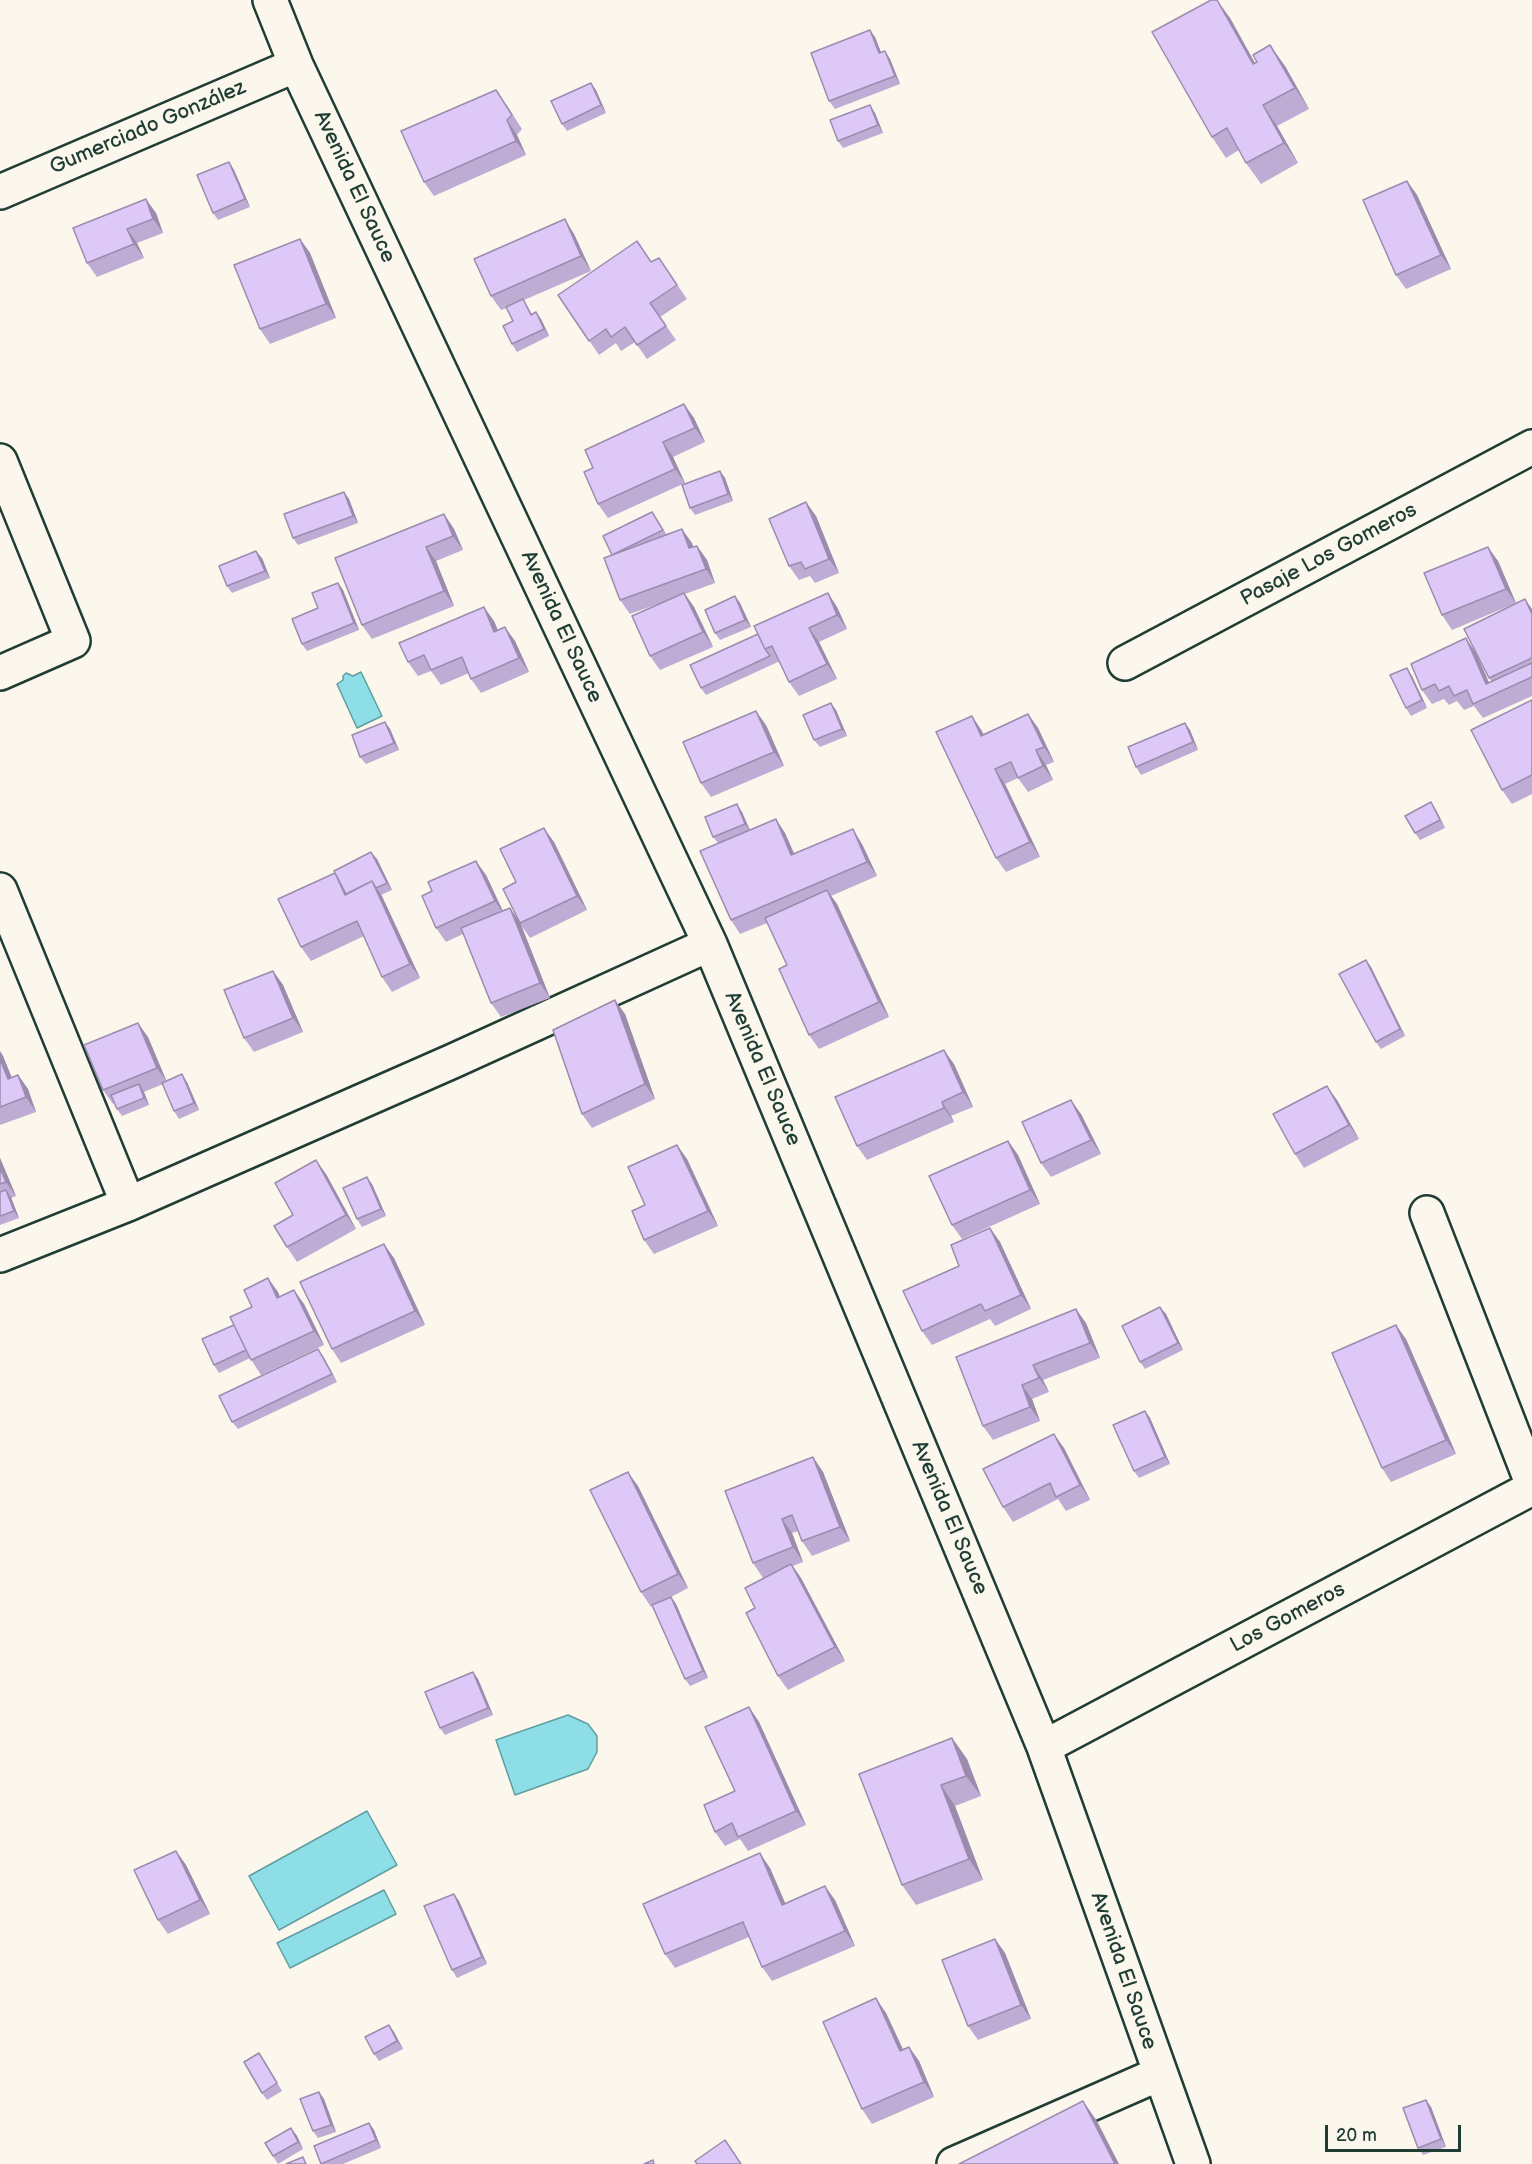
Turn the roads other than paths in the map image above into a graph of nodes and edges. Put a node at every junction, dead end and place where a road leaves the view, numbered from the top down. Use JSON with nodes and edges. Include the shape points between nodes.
{"nodes":[{"id":1,"x":270,"y":0,"type":"edge"},
{"id":2,"x":296,"y":65,"type":"junction"},
{"id":3,"x":0,"y":192,"type":"edge"},
{"id":4,"x":1532,"y":447,"type":"edge"},
{"id":5,"x":0,"y":461,"type":"edge"},
{"id":6,"x":1125,"y":663,"type":"dead end"},
{"id":7,"x":0,"y":673,"type":"edge"},
{"id":8,"x":0,"y":890,"type":"edge"},
{"id":9,"x":710,"y":944,"type":"junction"},
{"id":10,"x":128,"y":1204,"type":"junction"},
{"id":11,"x":1427,"y":1213,"type":"dead end"},
{"id":12,"x":0,"y":1255,"type":"edge"},
{"id":13,"x":1532,"y":1483,"type":"edge"},
{"id":14,"x":1532,"y":1488,"type":"edge"},
{"id":15,"x":1044,"y":1747,"type":"junction"},
{"id":16,"x":1159,"y":2074,"type":"junction"},
{"id":17,"x":954,"y":2164,"type":"edge"},
{"id":18,"x":1192,"y":2164,"type":"edge"}],
"edges":[{"from":1,"to":2,"type":"street","name":"Avenida El Sauce"},
{"from":2,"to":3,"type":"street","name":"Gumerciado González"},
{"from":2,"to":9,"type":"street","name":"Avenida El Sauce"},
{"from":4,"to":6,"type":"street","name":"Pasaje Los Gomeros"},
{"from":5,"to":7,"type":"street","via":[[73,641]]},
{"from":8,"to":10,"type":"street"},
{"from":9,"to":10,"type":"street"},
{"from":9,"to":15,"type":"street","name":"Avenida El Sauce"},
{"from":10,"to":12,"type":"street"},
{"from":11,"to":13,"type":"street"},
{"from":14,"to":15,"type":"street","name":"Los Gomeros"},
{"from":15,"to":16,"type":"street","name":"Avenida El Sauce"},
{"from":16,"to":17,"type":"street"},
{"from":16,"to":18,"type":"street","name":"Avenida El Sauce"}]}
